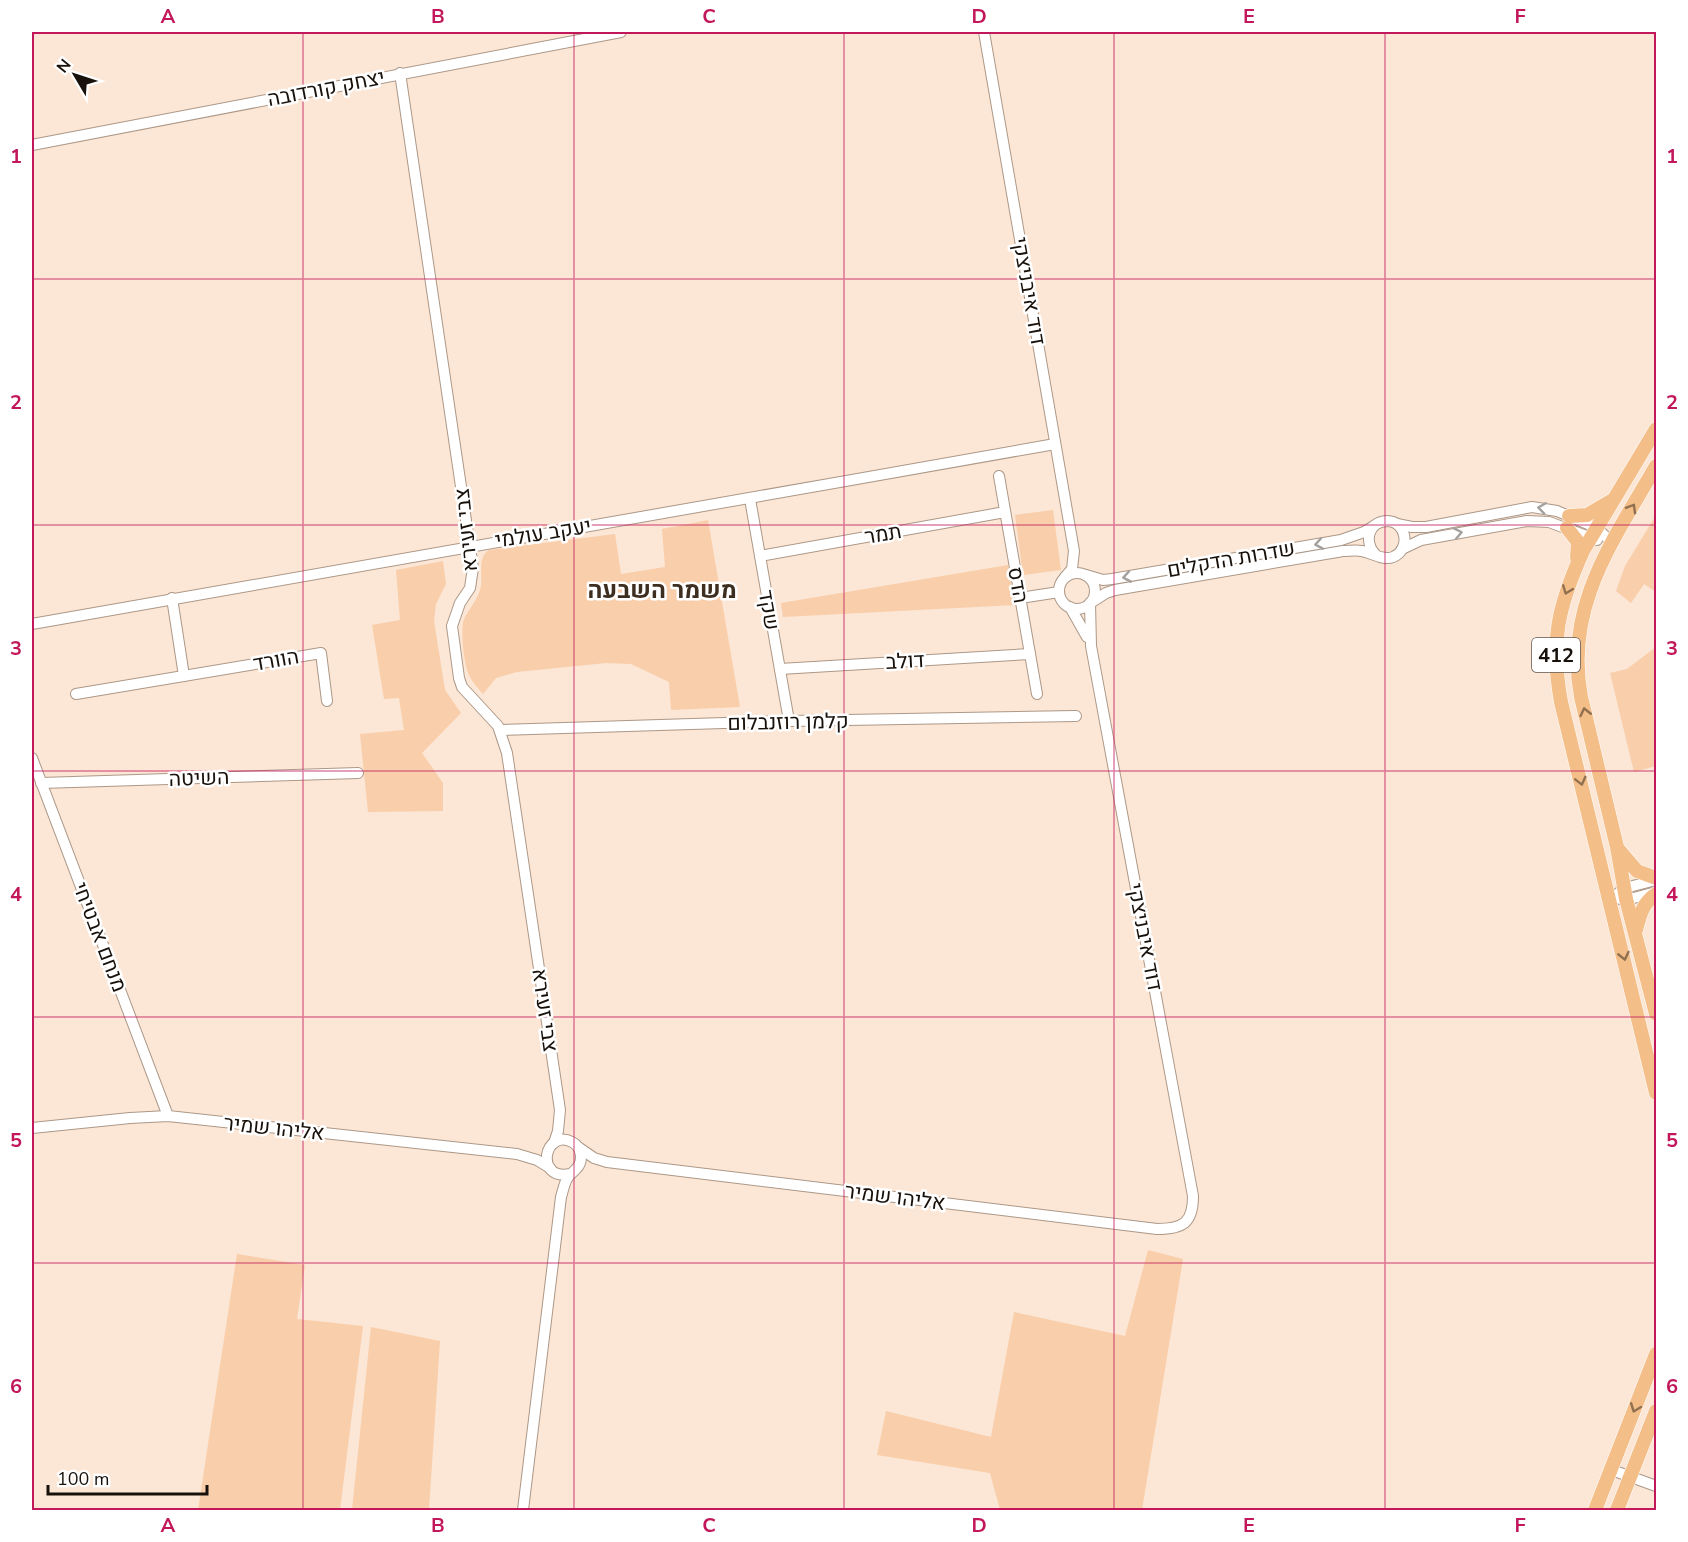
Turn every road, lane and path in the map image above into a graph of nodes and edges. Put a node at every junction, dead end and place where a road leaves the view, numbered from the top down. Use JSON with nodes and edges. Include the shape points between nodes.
{"nodes":[{"id":1,"x":621,"y":32,"type":"edge"},
{"id":2,"x":984,"y":32,"type":"edge"},
{"id":3,"x":400,"y":73,"type":"junction"},
{"id":4,"x":32,"y":145,"type":"edge"},
{"id":5,"x":1656,"y":429,"type":"edge"},
{"id":6,"x":1055,"y":444,"type":"junction"},
{"id":7,"x":1656,"y":466,"type":"edge"},
{"id":8,"x":999,"y":476,"type":"dead end"},
{"id":9,"x":1615,"y":498,"type":"junction"},
{"id":10,"x":750,"y":499,"type":"junction"},
{"id":11,"x":1005,"y":512,"type":"junction"},
{"id":12,"x":1568,"y":522,"type":"junction"},
{"id":13,"x":1397,"y":524,"type":"junction"},
{"id":14,"x":1374,"y":526,"type":"junction"},
{"id":15,"x":1594,"y":533,"type":"junction"},
{"id":16,"x":1612,"y":543,"type":"junction"},
{"id":17,"x":470,"y":545,"type":"junction"},
{"id":18,"x":1402,"y":549,"type":"junction"},
{"id":19,"x":1074,"y":551,"type":"junction"},
{"id":20,"x":1376,"y":555,"type":"junction"},
{"id":21,"x":760,"y":556,"type":"junction"},
{"id":22,"x":1576,"y":568,"type":"junction"},
{"id":23,"x":1085,"y":575,"type":"junction"},
{"id":24,"x":1065,"y":577,"type":"junction"},
{"id":25,"x":1059,"y":592,"type":"junction"},
{"id":26,"x":1020,"y":597,"type":"junction"},
{"id":27,"x":172,"y":598,"type":"junction"},
{"id":28,"x":1091,"y":602,"type":"junction"},
{"id":29,"x":1070,"y":607,"type":"junction"},
{"id":30,"x":32,"y":624,"type":"edge"},
{"id":31,"x":1091,"y":646,"type":"junction"},
{"id":32,"x":1030,"y":654,"type":"junction"},
{"id":33,"x":780,"y":669,"type":"junction"},
{"id":34,"x":184,"y":676,"type":"junction"},
{"id":35,"x":76,"y":694,"type":"dead end"},
{"id":36,"x":1037,"y":694,"type":"dead end"},
{"id":37,"x":327,"y":701,"type":"dead end"},
{"id":38,"x":1076,"y":716,"type":"dead end"},
{"id":39,"x":789,"y":721,"type":"junction"},
{"id":40,"x":500,"y":730,"type":"junction"},
{"id":41,"x":32,"y":758,"type":"edge"},
{"id":42,"x":358,"y":772,"type":"dead end"},
{"id":43,"x":41,"y":783,"type":"junction"},
{"id":44,"x":1617,"y":847,"type":"junction"},
{"id":45,"x":1656,"y":879,"type":"edge"},
{"id":46,"x":1656,"y":893,"type":"edge"},
{"id":47,"x":1626,"y":894,"type":"junction"},
{"id":48,"x":1611,"y":899,"type":"junction"},
{"id":49,"x":1636,"y":932,"type":"junction"},
{"id":50,"x":1656,"y":1014,"type":"edge"},
{"id":51,"x":1656,"y":1093,"type":"edge"},
{"id":52,"x":560,"y":1110,"type":"junction"},
{"id":53,"x":168,"y":1116,"type":"junction"},
{"id":54,"x":32,"y":1128,"type":"edge"},
{"id":55,"x":552,"y":1145,"type":"junction"},
{"id":56,"x":577,"y":1145,"type":"junction"},
{"id":57,"x":517,"y":1154,"type":"junction"},
{"id":58,"x":607,"y":1162,"type":"junction"},
{"id":59,"x":552,"y":1170,"type":"junction"},
{"id":60,"x":573,"y":1172,"type":"junction"},
{"id":61,"x":561,"y":1197,"type":"junction"},
{"id":62,"x":1182,"y":1225,"type":"joint"},
{"id":63,"x":1656,"y":1354,"type":"edge"},
{"id":64,"x":1656,"y":1411,"type":"edge"},
{"id":65,"x":1611,"y":1470,"type":"junction"},
{"id":66,"x":1630,"y":1477,"type":"junction"},
{"id":67,"x":1656,"y":1486,"type":"edge"},
{"id":68,"x":523,"y":1510,"type":"edge"},
{"id":69,"x":1596,"y":1510,"type":"edge"},
{"id":70,"x":1617,"y":1510,"type":"edge"}],
"edges":[{"from":1,"to":3,"type":"street","name":"יצחק קורדובה"},
{"from":2,"to":6,"type":"street","name":"דוד איבניצקי"},
{"from":3,"to":4,"type":"street","name":"יצחק קורדובה"},
{"from":3,"to":17,"type":"street","name":"צבי זעירא"},
{"from":5,"to":9,"type":"main road","number":"412"},
{"from":6,"to":10,"type":"street","name":"יעקב עולמי"},
{"from":6,"to":19,"type":"street","name":"דוד איבניצקי"},
{"from":16,"to":7,"type":"main road","number":"412","one_way":true},
{"from":8,"to":11,"type":"street","name":"הדס"},
{"from":9,"to":12,"type":"main road"},
{"from":9,"to":15,"type":"main road","number":"412"},
{"from":10,"to":17,"type":"street","name":"יעקב עולמי"},
{"from":10,"to":21,"type":"street","name":"שקד"},
{"from":11,"to":21,"type":"street","name":"תמר"},
{"from":11,"to":26,"type":"street","name":"הדס"},
{"from":12,"to":13,"type":"street","one_way":true,"via":[[1544,507],[1532,507],[1426,527]]},
{"from":12,"to":15,"type":"street"},
{"from":18,"to":12,"type":"street","one_way":true,"via":[[1421,540],[1517,522]]},
{"from":12,"to":22,"type":"main road","via":[[1578,542]]},
{"from":13,"to":14,"type":"street","via":[[1385,521]]},
{"from":13,"to":18,"type":"street","via":[[1405,538]]},
{"from":14,"to":20,"type":"street","via":[[1368,542]]},
{"from":14,"to":23,"type":"street","name":"שדרות הדקלים","one_way":true,"via":[[1341,540],[1112,579]]},
{"from":15,"to":16,"type":"street"},
{"from":15,"to":22,"type":"main road","number":"412"},
{"from":44,"to":16,"type":"main road","number":"412","one_way":true,"via":[[1581,697],[1577,653],[1586,600]]},
{"from":17,"to":27,"type":"street","name":"יעקב עולמי"},
{"from":17,"to":40,"type":"street","name":"צבי זעירא","via":[[472,580],[452,626],[459,678],[462,687]]},
{"from":18,"to":20,"type":"street","via":[[1393,557]]},
{"from":19,"to":23,"type":"street","name":"דוד איבניצקי"},
{"from":19,"to":24,"type":"street","name":"דוד איבניצקי","via":[[1072,568]]},
{"from":20,"to":28,"type":"street","name":"שדרות הדקלים","via":[[1343,551],[1115,590]]},
{"from":21,"to":33,"type":"street","name":"שקד"},
{"from":22,"to":48,"type":"main road","number":"412","one_way":true,"via":[[1558,621],[1557,677]]},
{"from":23,"to":24,"type":"street"},
{"from":23,"to":28,"type":"street","via":[[1095,587]]},
{"from":24,"to":25,"type":"street"},
{"from":25,"to":26,"type":"street"},
{"from":25,"to":29,"type":"street"},
{"from":26,"to":32,"type":"street","name":"הדס"},
{"from":27,"to":30,"type":"street","name":"יעקב עולמי"},
{"from":27,"to":34,"type":"street"},
{"from":28,"to":29,"type":"street","via":[[1083,608]]},
{"from":28,"to":31,"type":"street","name":"דוד איבניצקי"},
{"from":29,"to":31,"type":"street","name":"דוד איבניצקי"},
{"from":31,"to":62,"type":"street","name":"דוד איבניצקי","via":[[1193,1196],[1191,1215]]},
{"from":32,"to":33,"type":"street","name":"דולב"},
{"from":32,"to":36,"type":"street","name":"הדס"},
{"from":33,"to":39,"type":"street","name":"שקד"},
{"from":34,"to":35,"type":"street","name":"הוורד"},
{"from":34,"to":37,"type":"street","name":"הוורד","via":[[321,653]]},
{"from":38,"to":39,"type":"street","name":"קלמן רוזנבלום"},
{"from":39,"to":40,"type":"street","name":"קלמן רוזנבלום"},
{"from":40,"to":52,"type":"street","name":"צבי זעירא","via":[[507,753]]},
{"from":41,"to":43,"type":"street","name":"מנחם אבטיחי"},
{"from":42,"to":43,"type":"street","name":"השיטה"},
{"from":43,"to":53,"type":"street","name":"מנחם אבטיחי"},
{"from":44,"to":45,"type":"main road","via":[[1637,871]]},
{"from":44,"to":47,"type":"main road","number":"412"},
{"from":45,"to":47,"type":"street"},
{"from":46,"to":47,"type":"street"},
{"from":46,"to":49,"type":"main road","via":[[1641,911]]},
{"from":47,"to":48,"type":"street"},
{"from":47,"to":49,"type":"main road","number":"412"},
{"from":48,"to":51,"type":"main road","number":"412","one_way":true},
{"from":49,"to":50,"type":"main road","number":"412"},
{"from":52,"to":55,"type":"street","name":"צבי זעירא"},
{"from":52,"to":56,"type":"street","name":"צבי זעירא"},
{"from":53,"to":54,"type":"street","name":"אליהו שמיר"},
{"from":53,"to":57,"type":"street","name":"אליהו שמיר"},
{"from":55,"to":56,"type":"street","via":[[565,1140]]},
{"from":55,"to":57,"type":"street","name":"אליהו שמיר"},
{"from":55,"to":59,"type":"street","via":[[546,1158]]},
{"from":56,"to":58,"type":"street","name":"אליהו שמיר"},
{"from":56,"to":60,"type":"street","via":[[581,1162]]},
{"from":57,"to":59,"type":"street","name":"אליהו שמיר"},
{"from":58,"to":60,"type":"street","name":"אליהו שמיר"},
{"from":58,"to":62,"type":"street","name":"אליהו שמיר","via":[[1157,1229]]},
{"from":59,"to":60,"type":"street","via":[[565,1175]]},
{"from":59,"to":61,"type":"street","via":[[558,1178]]},
{"from":60,"to":61,"type":"street"},
{"from":61,"to":68,"type":"street"},
{"from":63,"to":65,"type":"main road","one_way":true},
{"from":64,"to":66,"type":"main road"},
{"from":65,"to":66,"type":"street"},
{"from":65,"to":69,"type":"main road"},
{"from":66,"to":67,"type":"street"},
{"from":66,"to":70,"type":"main road"}]}
